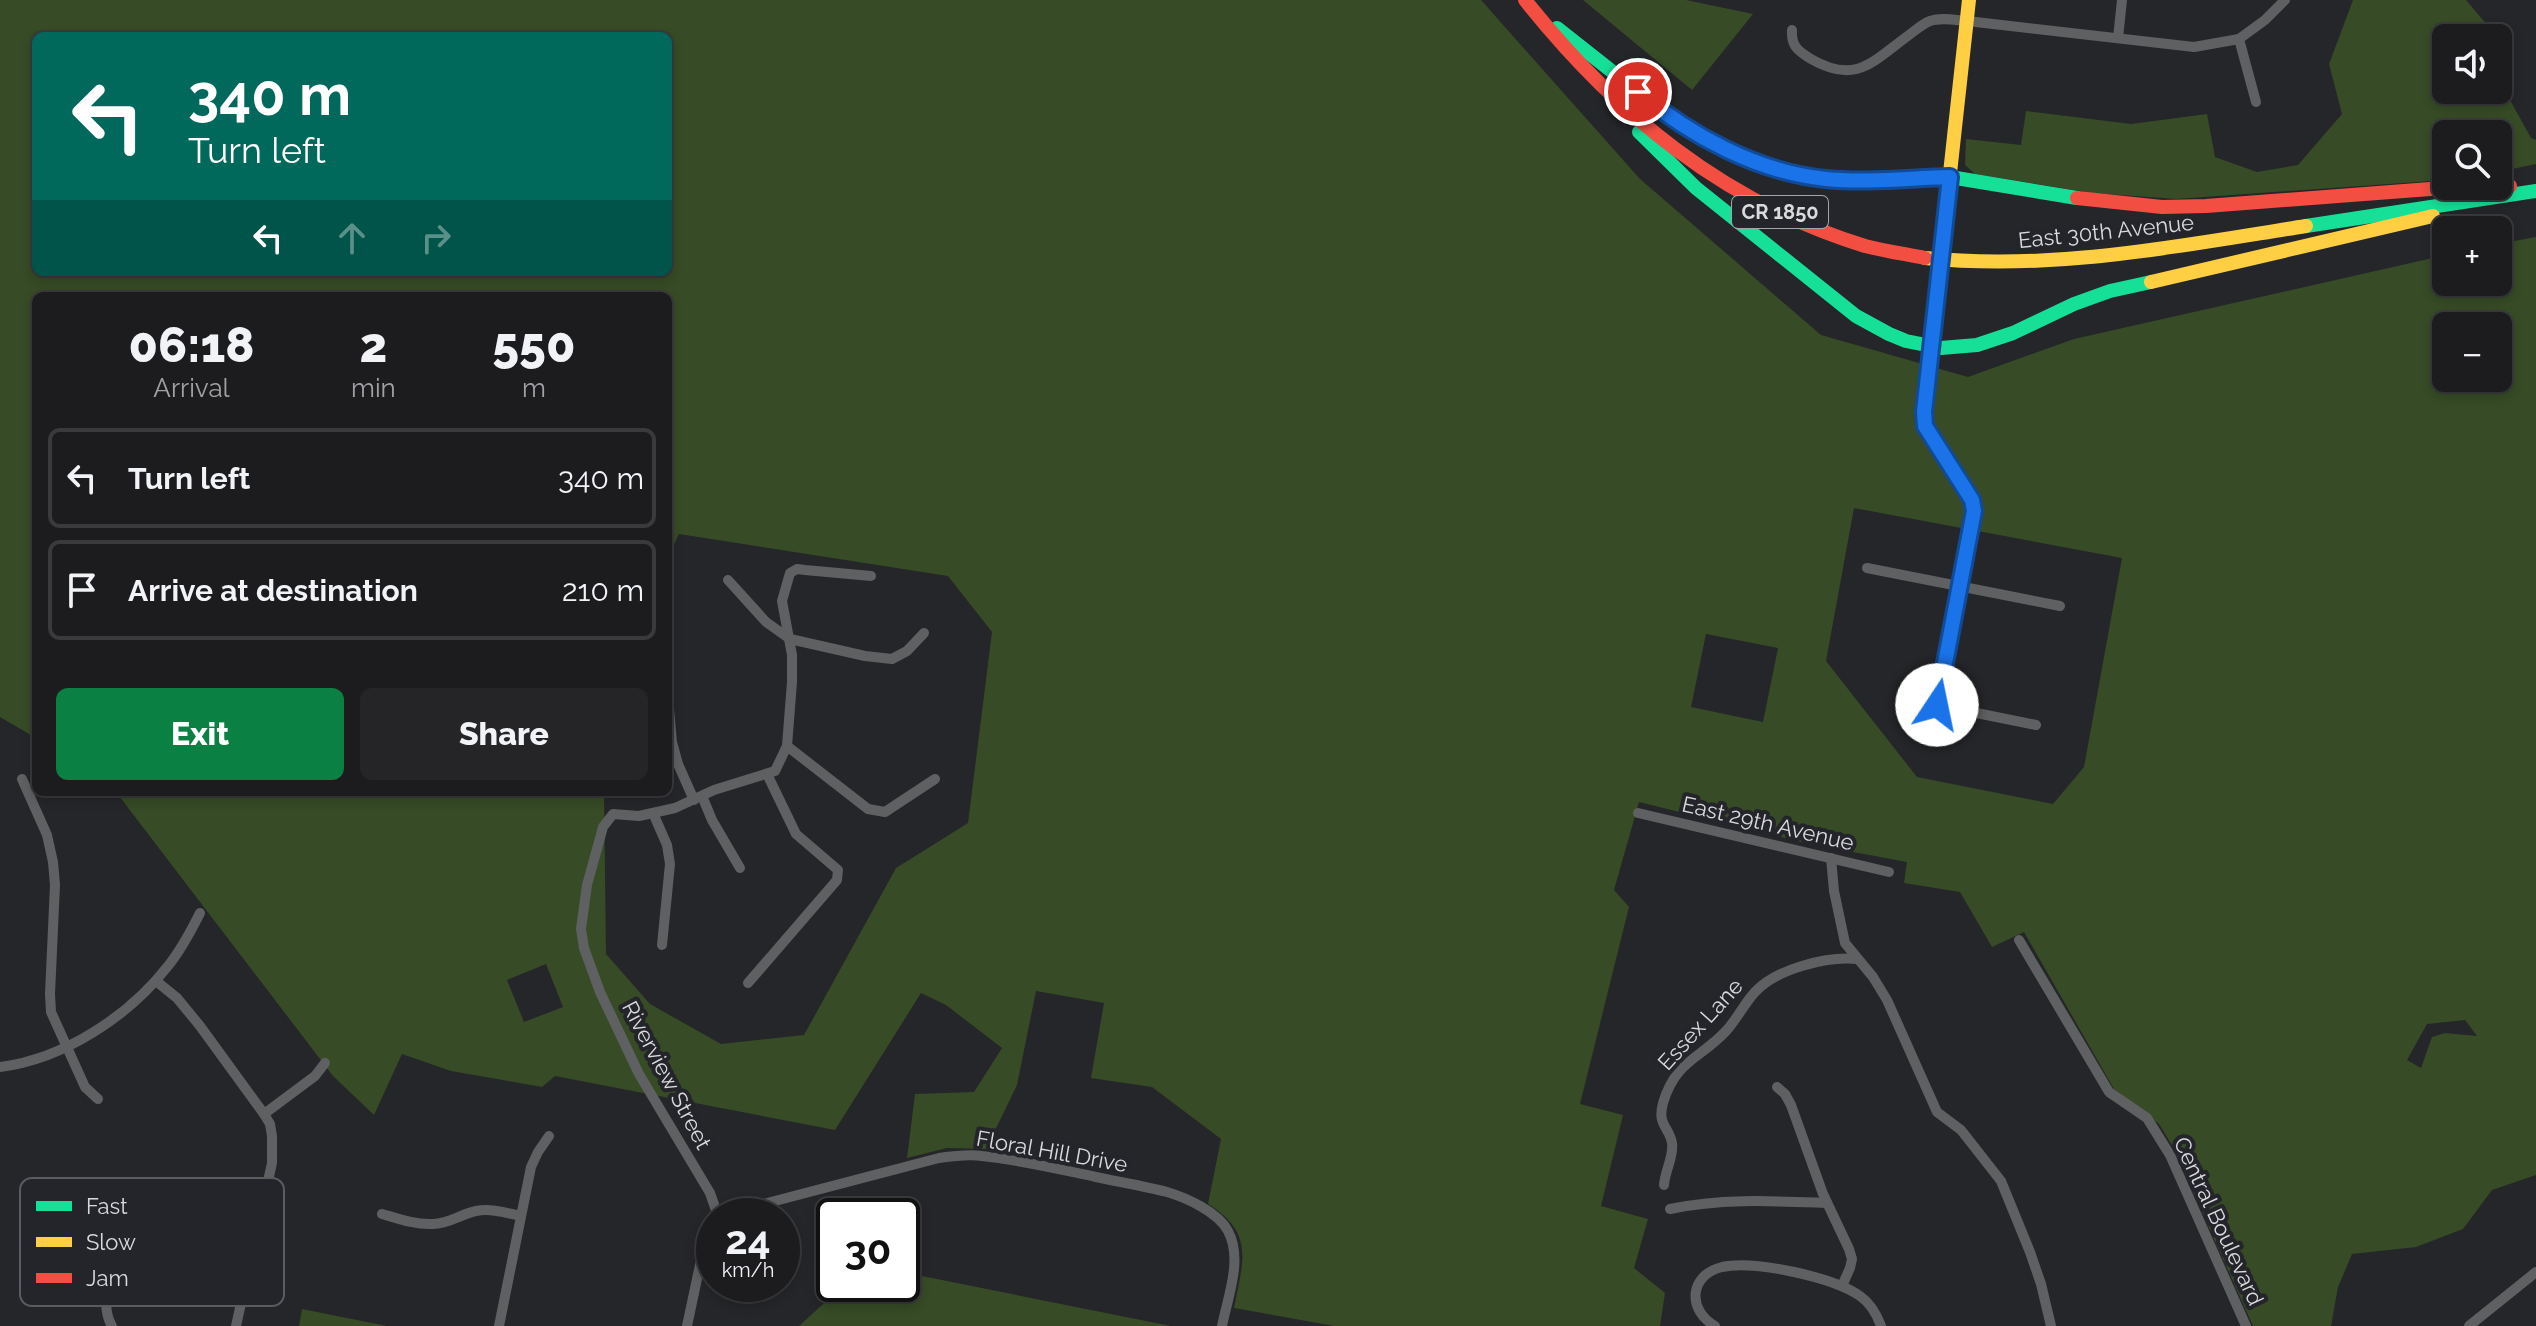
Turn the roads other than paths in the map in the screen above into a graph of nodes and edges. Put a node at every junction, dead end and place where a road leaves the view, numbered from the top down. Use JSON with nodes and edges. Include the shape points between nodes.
{"nodes":[{"id":1,"x":1969,"y":0,"type":"edge"},
{"id":2,"x":2122,"y":0,"type":"edge"},
{"id":3,"x":2285,"y":0,"type":"edge"},
{"id":4,"x":1526,"y":2,"type":"edge"},
{"id":5,"x":1967,"y":21,"type":"junction"},
{"id":6,"x":1792,"y":30,"type":"dead end"},
{"id":7,"x":2118,"y":38,"type":"junction"},
{"id":8,"x":2239,"y":39,"type":"junction"},
{"id":9,"x":1606,"y":93,"type":"junction"},
{"id":10,"x":2256,"y":102,"type":"dead end"},
{"id":11,"x":1950,"y":177,"type":"junction"},
{"id":12,"x":2533,"y":189,"type":"edge"},
{"id":13,"x":1931,"y":346,"type":"junction"},
{"id":14,"x":1867,"y":568,"type":"dead end"},
{"id":15,"x":871,"y":576,"type":"dead end"},
{"id":16,"x":728,"y":580,"type":"dead end"},
{"id":17,"x":1960,"y":587,"type":"junction"},
{"id":18,"x":2060,"y":606,"type":"dead end"},
{"id":19,"x":924,"y":633,"type":"dead end"},
{"id":20,"x":790,"y":639,"type":"junction"},
{"id":21,"x":2036,"y":725,"type":"dead end"},
{"id":22,"x":672,"y":742,"type":"edge"},
{"id":23,"x":787,"y":746,"type":"junction"},
{"id":24,"x":767,"y":774,"type":"junction"},
{"id":25,"x":22,"y":779,"type":"dead end"},
{"id":26,"x":935,"y":779,"type":"dead end"},
{"id":27,"x":698,"y":798,"type":"junction"},
{"id":28,"x":653,"y":813,"type":"junction"},
{"id":29,"x":1638,"y":813,"type":"dead end"},
{"id":30,"x":1831,"y":858,"type":"junction"},
{"id":31,"x":740,"y":868,"type":"dead end"},
{"id":32,"x":1889,"y":872,"type":"dead end"},
{"id":33,"x":200,"y":913,"type":"dead end"},
{"id":34,"x":2019,"y":940,"type":"dead end"},
{"id":35,"x":662,"y":945,"type":"dead end"},
{"id":36,"x":1857,"y":959,"type":"junction"},
{"id":37,"x":156,"y":981,"type":"junction"},
{"id":38,"x":748,"y":983,"type":"dead end"},
{"id":39,"x":66,"y":1046,"type":"junction"},
{"id":40,"x":325,"y":1063,"type":"dead end"},
{"id":41,"x":0,"y":1067,"type":"edge"},
{"id":42,"x":1777,"y":1087,"type":"dead end"},
{"id":43,"x":98,"y":1099,"type":"dead end"},
{"id":44,"x":264,"y":1114,"type":"junction"},
{"id":45,"x":549,"y":1136,"type":"dead end"},
{"id":46,"x":269,"y":1178,"type":"edge"},
{"id":47,"x":1664,"y":1185,"type":"dead end"},
{"id":48,"x":712,"y":1198,"type":"edge"},
{"id":49,"x":787,"y":1198,"type":"edge"},
{"id":50,"x":1827,"y":1203,"type":"junction"},
{"id":51,"x":1670,"y":1209,"type":"dead end"},
{"id":52,"x":382,"y":1214,"type":"dead end"},
{"id":53,"x":521,"y":1216,"type":"junction"},
{"id":54,"x":2536,"y":1272,"type":"edge"},
{"id":55,"x":696,"y":1284,"type":"edge"},
{"id":56,"x":1842,"y":1286,"type":"junction"},
{"id":57,"x":105,"y":1306,"type":"edge"},
{"id":58,"x":240,"y":1306,"type":"edge"},
{"id":59,"x":112,"y":1326,"type":"edge"},
{"id":60,"x":236,"y":1326,"type":"edge"},
{"id":61,"x":499,"y":1326,"type":"edge"},
{"id":62,"x":687,"y":1326,"type":"edge"},
{"id":63,"x":1222,"y":1326,"type":"edge"},
{"id":64,"x":1715,"y":1326,"type":"edge"},
{"id":65,"x":1881,"y":1326,"type":"edge"},
{"id":66,"x":2051,"y":1326,"type":"edge"},
{"id":67,"x":2246,"y":1326,"type":"edge"},
{"id":68,"x":2469,"y":1326,"type":"edge"}],
"edges":[{"from":1,"to":5,"type":"main road"},
{"from":2,"to":7,"type":"street"},
{"from":3,"to":8,"type":"street"},
{"from":4,"to":9,"type":"main road","name":"East 30th Avenue","number":"CR 1850"},
{"from":4,"to":11,"type":"main road","via":[[1652,103],[1716,144],[1756,162],[1826,179]]},
{"from":5,"to":6,"type":"street","via":[[1932,20],[1854,72],[1830,70],[1796,50]]},
{"from":5,"to":7,"type":"street"},
{"from":5,"to":11,"type":"main road"},
{"from":7,"to":8,"type":"street","via":[[2194,47]]},
{"from":8,"to":10,"type":"street"},
{"from":9,"to":12,"type":"main road","name":"East 30th Avenue","number":"CR 1850","via":[[1668,144],[1762,203],[1848,240],[1924,258],[2012,264],[2099,259]]},
{"from":9,"to":13,"type":"main road","via":[[1696,188],[1856,316],[1895,339]]},
{"from":11,"to":12,"type":"main road","via":[[2162,207],[2430,189]]},
{"from":11,"to":13,"type":"main road"},
{"from":12,"to":13,"type":"main road","via":[[2110,291],[1999,340],[1971,347]]},
{"from":13,"to":17,"type":"street","via":[[1925,426],[1974,511]]},
{"from":14,"to":17,"type":"street"},
{"from":15,"to":20,"type":"street","via":[[797,569],[790,573],[782,601]]},
{"from":16,"to":20,"type":"street","via":[[766,622]]},
{"from":17,"to":18,"type":"street"},
{"from":17,"to":21,"type":"street","via":[[1937,705]]},
{"from":19,"to":20,"type":"street","via":[[892,659]]},
{"from":20,"to":23,"type":"street"},
{"from":22,"to":27,"type":"street"},
{"from":23,"to":24,"type":"street","via":[[775,771]]},
{"from":23,"to":26,"type":"street","via":[[868,809],[885,812]]},
{"from":24,"to":27,"type":"street"},
{"from":24,"to":38,"type":"street","via":[[796,834],[839,875]]},
{"from":25,"to":39,"type":"street","via":[[53,862],[51,1012]]},
{"from":27,"to":28,"type":"street"},
{"from":27,"to":31,"type":"street"},
{"from":28,"to":35,"type":"street","via":[[670,864]]},
{"from":28,"to":48,"type":"street","name":"Riverview Street","via":[[613,814],[603,827],[581,929],[600,992],[639,1074]]},
{"from":29,"to":30,"type":"street","name":"East 29th Avenue"},
{"from":30,"to":32,"type":"street","name":"East 29th Avenue"},
{"from":30,"to":36,"type":"street","via":[[1839,921]]},
{"from":33,"to":37,"type":"street"},
{"from":34,"to":67,"type":"street","name":"Central Boulevard","via":[[2109,1092],[2147,1118],[2170,1155]]},
{"from":36,"to":47,"type":"street","name":"Essex Lane","via":[[1818,961],[1771,980],[1753,993],[1726,1031],[1683,1066],[1663,1104],[1662,1125],[1672,1146]]},
{"from":36,"to":66,"type":"street","via":[[1887,1000],[1937,1112],[1961,1130],[2001,1181],[2034,1262]]},
{"from":37,"to":39,"type":"street","via":[[101,1027]]},
{"from":37,"to":44,"type":"street","via":[[200,1026]]},
{"from":39,"to":41,"type":"street"},
{"from":39,"to":43,"type":"street","via":[[85,1087]]},
{"from":40,"to":44,"type":"street"},
{"from":42,"to":50,"type":"street","via":[[1791,1105]]},
{"from":44,"to":46,"type":"street","via":[[272,1136]]},
{"from":45,"to":53,"type":"street","via":[[531,1167]]},
{"from":49,"to":63,"type":"street","name":"Floral Hill Drive","via":[[939,1158],[980,1155],[1153,1189],[1207,1211],[1229,1232],[1235,1257]]},
{"from":50,"to":51,"type":"street","via":[[1738,1201]]},
{"from":50,"to":56,"type":"street","via":[[1852,1259]]},
{"from":52,"to":53,"type":"street","via":[[434,1224],[474,1211]]},
{"from":53,"to":61,"type":"street"},
{"from":54,"to":68,"type":"street"},
{"from":55,"to":62,"type":"street"},
{"from":56,"to":64,"type":"street","via":[[1793,1273],[1723,1267],[1704,1277],[1694,1299],[1700,1315]]},
{"from":56,"to":65,"type":"street","via":[[1862,1297]]},
{"from":57,"to":59,"type":"street"},
{"from":58,"to":60,"type":"street"}]}
